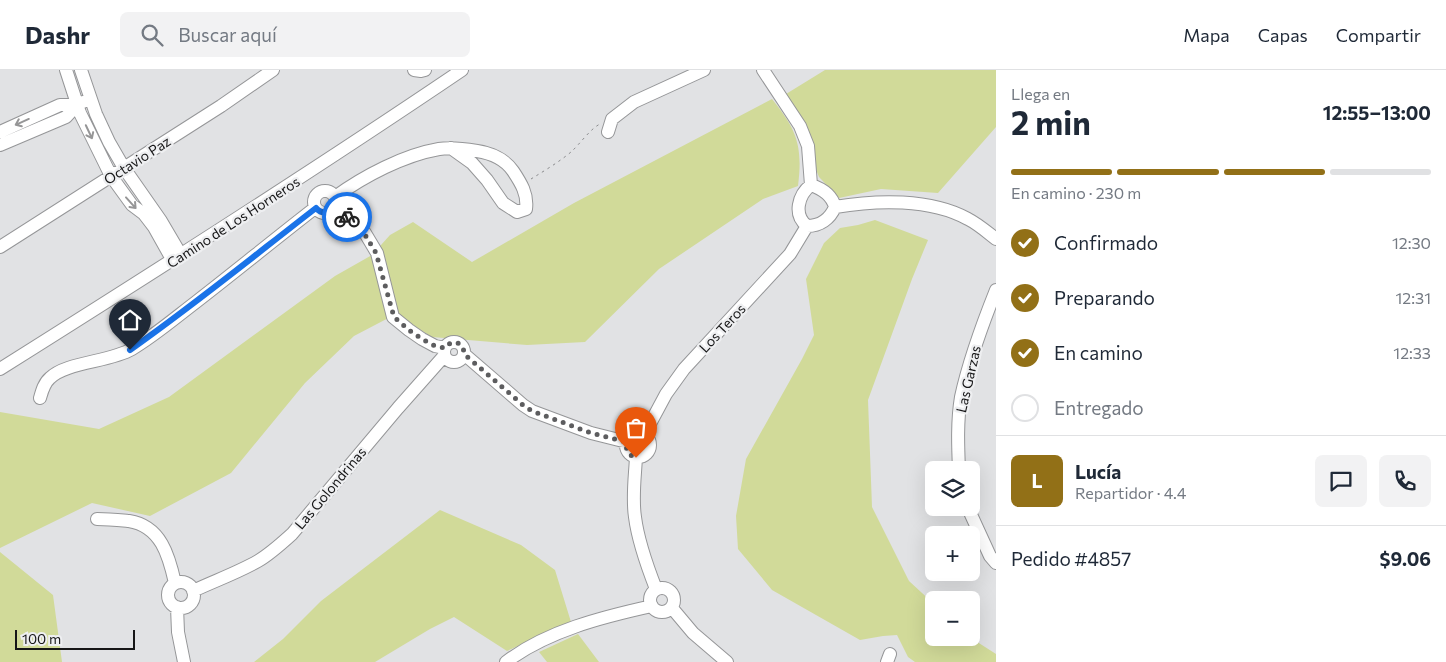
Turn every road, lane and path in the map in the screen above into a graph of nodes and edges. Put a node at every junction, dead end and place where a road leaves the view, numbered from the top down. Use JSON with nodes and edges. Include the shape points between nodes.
{"nodes":[{"id":1,"x":66,"y":70,"type":"edge"},
{"id":2,"x":81,"y":70,"type":"edge"},
{"id":3,"x":273,"y":70,"type":"edge"},
{"id":4,"x":414,"y":70,"type":"edge"},
{"id":5,"x":425,"y":70,"type":"edge"},
{"id":6,"x":462,"y":70,"type":"edge"},
{"id":7,"x":704,"y":70,"type":"edge"},
{"id":8,"x":763,"y":70,"type":"edge"},
{"id":9,"x":90,"y":98,"type":"junction"},
{"id":10,"x":77,"y":105,"type":"junction"},
{"id":11,"x":612,"y":118,"type":"junction"},
{"id":12,"x":0,"y":132,"type":"edge"},
{"id":13,"x":608,"y":132,"type":"dead end"},
{"id":14,"x":0,"y":145,"type":"edge"},
{"id":15,"x":450,"y":148,"type":"junction"},
{"id":16,"x":124,"y":168,"type":"junction"},
{"id":17,"x":111,"y":176,"type":"junction"},
{"id":18,"x":522,"y":184,"type":"junction"},
{"id":19,"x":811,"y":185,"type":"junction"},
{"id":20,"x":335,"y":202,"type":"junction"},
{"id":21,"x":835,"y":207,"type":"junction"},
{"id":22,"x":316,"y":208,"type":"junction"},
{"id":23,"x":807,"y":226,"type":"junction"},
{"id":24,"x":996,"y":238,"type":"edge"},
{"id":25,"x":0,"y":247,"type":"edge"},
{"id":26,"x":177,"y":258,"type":"junction"},
{"id":27,"x":996,"y":290,"type":"edge"},
{"id":28,"x":444,"y":352,"type":"junction"},
{"id":29,"x":0,"y":369,"type":"edge"},
{"id":30,"x":40,"y":398,"type":"dead end"},
{"id":31,"x":644,"y":435,"type":"junction"},
{"id":32,"x":626,"y":442,"type":"junction"},
{"id":33,"x":636,"y":458,"type":"junction"},
{"id":34,"x":959,"y":461,"type":"edge"},
{"id":35,"x":972,"y":516,"type":"edge"},
{"id":36,"x":97,"y":519,"type":"dead end"},
{"id":37,"x":996,"y":563,"type":"edge"},
{"id":38,"x":175,"y":583,"type":"junction"},
{"id":39,"x":656,"y":589,"type":"junction"},
{"id":40,"x":193,"y":590,"type":"junction"},
{"id":41,"x":652,"y":606,"type":"junction"},
{"id":42,"x":177,"y":607,"type":"junction"},
{"id":43,"x":672,"y":608,"type":"junction"},
{"id":44,"x":184,"y":662,"type":"edge"},
{"id":45,"x":506,"y":662,"type":"edge"},
{"id":46,"x":727,"y":662,"type":"edge"}],
"edges":[{"from":1,"to":10,"type":"street"},
{"from":2,"to":9,"type":"street"},
{"from":3,"to":16,"type":"street","name":"Octavio Paz"},
{"from":4,"to":5,"type":"street"},
{"from":6,"to":26,"type":"street","name":"Camino de Los Horneros"},
{"from":7,"to":11,"type":"street","via":[[634,102]]},
{"from":8,"to":19,"type":"street","via":[[800,126],[808,146]]},
{"from":9,"to":10,"type":"street"},
{"from":9,"to":16,"type":"street"},
{"from":10,"to":12,"type":"street","one_way":true,"via":[[60,105]]},
{"from":10,"to":14,"type":"street","via":[[66,117]]},
{"from":10,"to":17,"type":"street","one_way":true},
{"from":11,"to":13,"type":"street"},
{"from":11,"to":18,"type":"path","via":[[594,127],[569,153]]},
{"from":15,"to":18,"type":"street","via":[[497,157],[510,167]]},
{"from":15,"to":18,"type":"street","via":[[472,163],[503,203],[517,212],[526,209]]},
{"from":15,"to":20,"type":"street","via":[[410,156],[354,183]]},
{"from":16,"to":17,"type":"street","name":"Octavio Paz"},
{"from":16,"to":26,"type":"street","via":[[161,221]]},
{"from":17,"to":25,"type":"street","name":"Octavio Paz"},
{"from":17,"to":26,"type":"street","one_way":true},
{"from":19,"to":21,"type":"street","via":[[828,193]]},
{"from":19,"to":23,"type":"street","via":[[799,202],[801,219]]},
{"from":20,"to":22,"type":"street","via":[[332,211],[325,213]]},
{"from":20,"to":22,"type":"street","via":[[330,191],[323,190],[316,194]]},
{"from":20,"to":28,"type":"street","via":[[364,233],[376,253],[394,317]]},
{"from":21,"to":23,"type":"street","via":[[829,217],[818,225]]},
{"from":21,"to":24,"type":"street","via":[[860,203],[927,205],[968,219]]},
{"from":22,"to":30,"type":"street","via":[[130,350],[62,370],[50,377]]},
{"from":23,"to":31,"type":"street","name":"Los Teros","via":[[790,254],[684,369]]},
{"from":26,"to":29,"type":"street","name":"Camino de Los Horneros"},
{"from":27,"to":34,"type":"street","name":"Las Garzas","via":[[975,345],[961,398]]},
{"from":28,"to":32,"type":"street","via":[[448,361],[455,363],[464,354],[532,411]]},
{"from":28,"to":40,"type":"street","name":"Las Golondrinas","via":[[292,534],[259,561]]},
{"from":31,"to":32,"type":"street","via":[[634,434]]},
{"from":31,"to":33,"type":"street","via":[[649,440],[649,451]]},
{"from":32,"to":33,"type":"street","via":[[627,450]]},
{"from":33,"to":39,"type":"street","via":[[635,516],[642,550]]},
{"from":35,"to":37,"type":"street"},
{"from":36,"to":38,"type":"street","via":[[131,521],[158,538],[169,558]]},
{"from":38,"to":40,"type":"street","via":[[183,582]]},
{"from":38,"to":42,"type":"street","via":[[169,589],[168,598]]},
{"from":39,"to":41,"type":"street","via":[[650,598]]},
{"from":39,"to":43,"type":"street","via":[[663,587],[673,593],[675,601]]},
{"from":40,"to":42,"type":"street","via":[[191,602],[185,607]]},
{"from":41,"to":43,"type":"street","via":[[661,612]]},
{"from":41,"to":45,"type":"street","via":[[603,618],[542,640]]},
{"from":42,"to":44,"type":"street"},
{"from":43,"to":46,"type":"street"}]}
